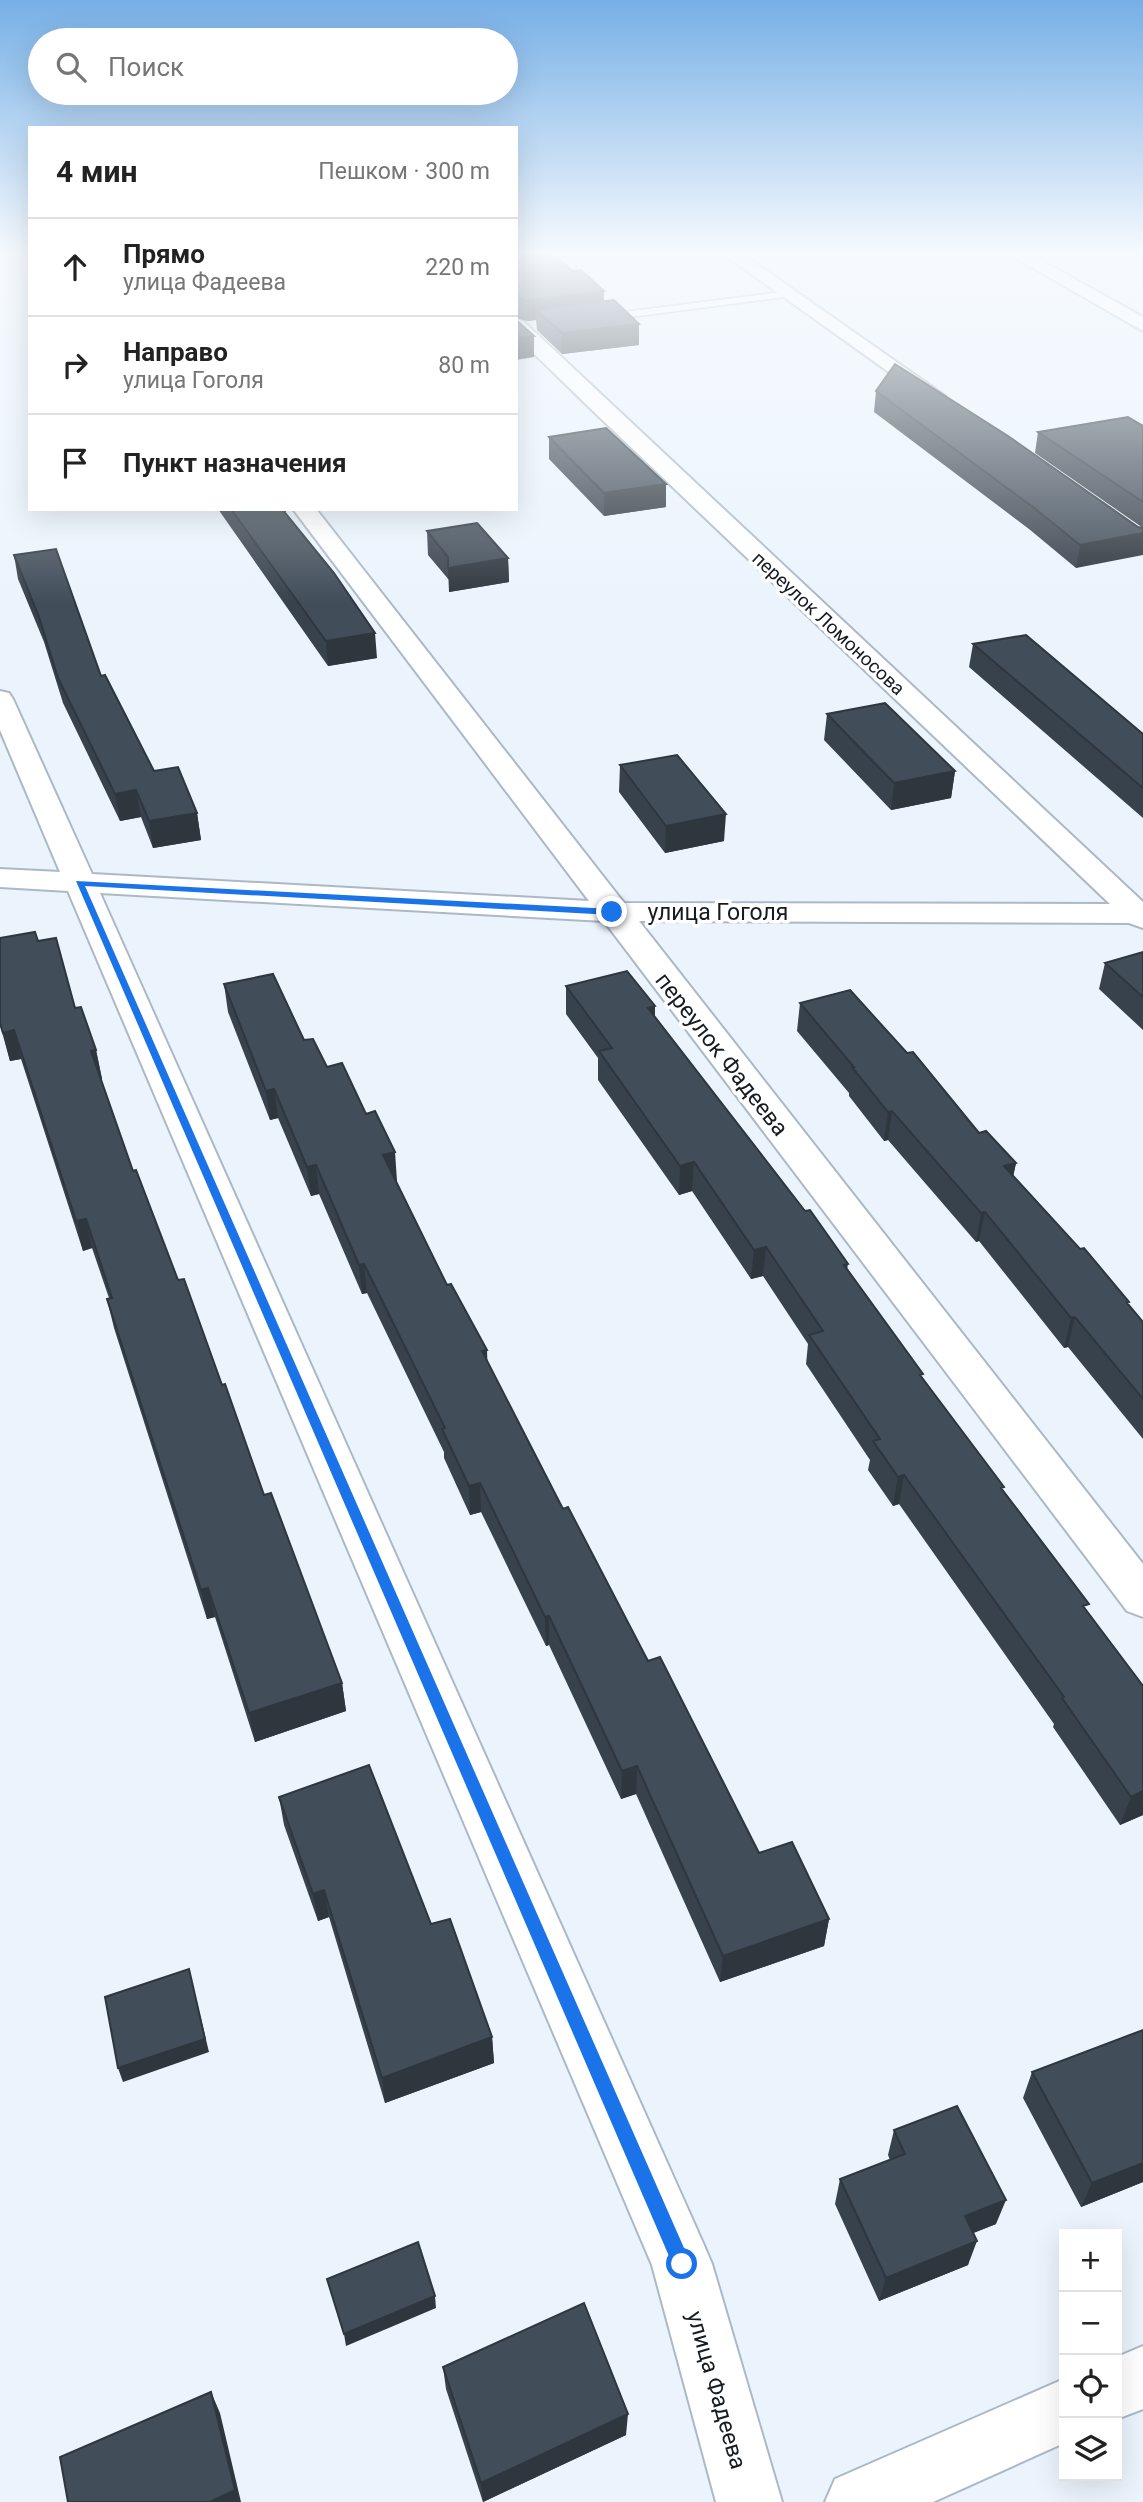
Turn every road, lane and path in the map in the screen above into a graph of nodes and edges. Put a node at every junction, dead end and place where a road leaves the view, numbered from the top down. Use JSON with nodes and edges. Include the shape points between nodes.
{"nodes":[{"id":1,"x":565,"y":370,"type":"edge"},
{"id":2,"x":897,"y":370,"type":"edge"},
{"id":3,"x":949,"y":406,"type":"edge"},
{"id":4,"x":306,"y":511,"type":"edge"},
{"id":5,"x":0,"y":699,"type":"edge"},
{"id":6,"x":0,"y":878,"type":"edge"},
{"id":7,"x":80,"y":883,"type":"junction"},
{"id":8,"x":612,"y":912,"type":"junction"},
{"id":9,"x":1141,"y":916,"type":"edge"},
{"id":10,"x":1143,"y":1598,"type":"edge"},
{"id":11,"x":1143,"y":2377,"type":"edge"},
{"id":12,"x":1122,"y":2386,"type":"edge"},
{"id":13,"x":1059,"y":2413,"type":"edge"},
{"id":14,"x":749,"y":2502,"type":"edge"},
{"id":15,"x":858,"y":2502,"type":"edge"}],
"edges":[{"from":1,"to":9,"type":"street","name":"переулок Ломоносова"},
{"from":2,"to":3,"type":"street"},
{"from":4,"to":8,"type":"street","name":"переулок Фадеева"},
{"from":5,"to":7,"type":"street","name":"улица Фадеева"},
{"from":6,"to":7,"type":"street","name":"улица Гоголя"},
{"from":7,"to":8,"type":"street","name":"улица Гоголя"},
{"from":7,"to":14,"type":"street","name":"улица Фадеева","via":[[682,2264]]},
{"from":8,"to":9,"type":"street","name":"улица Гоголя"},
{"from":8,"to":10,"type":"street","name":"переулок Фадеева"},
{"from":11,"to":12,"type":"street"},
{"from":13,"to":15,"type":"street"}]}
